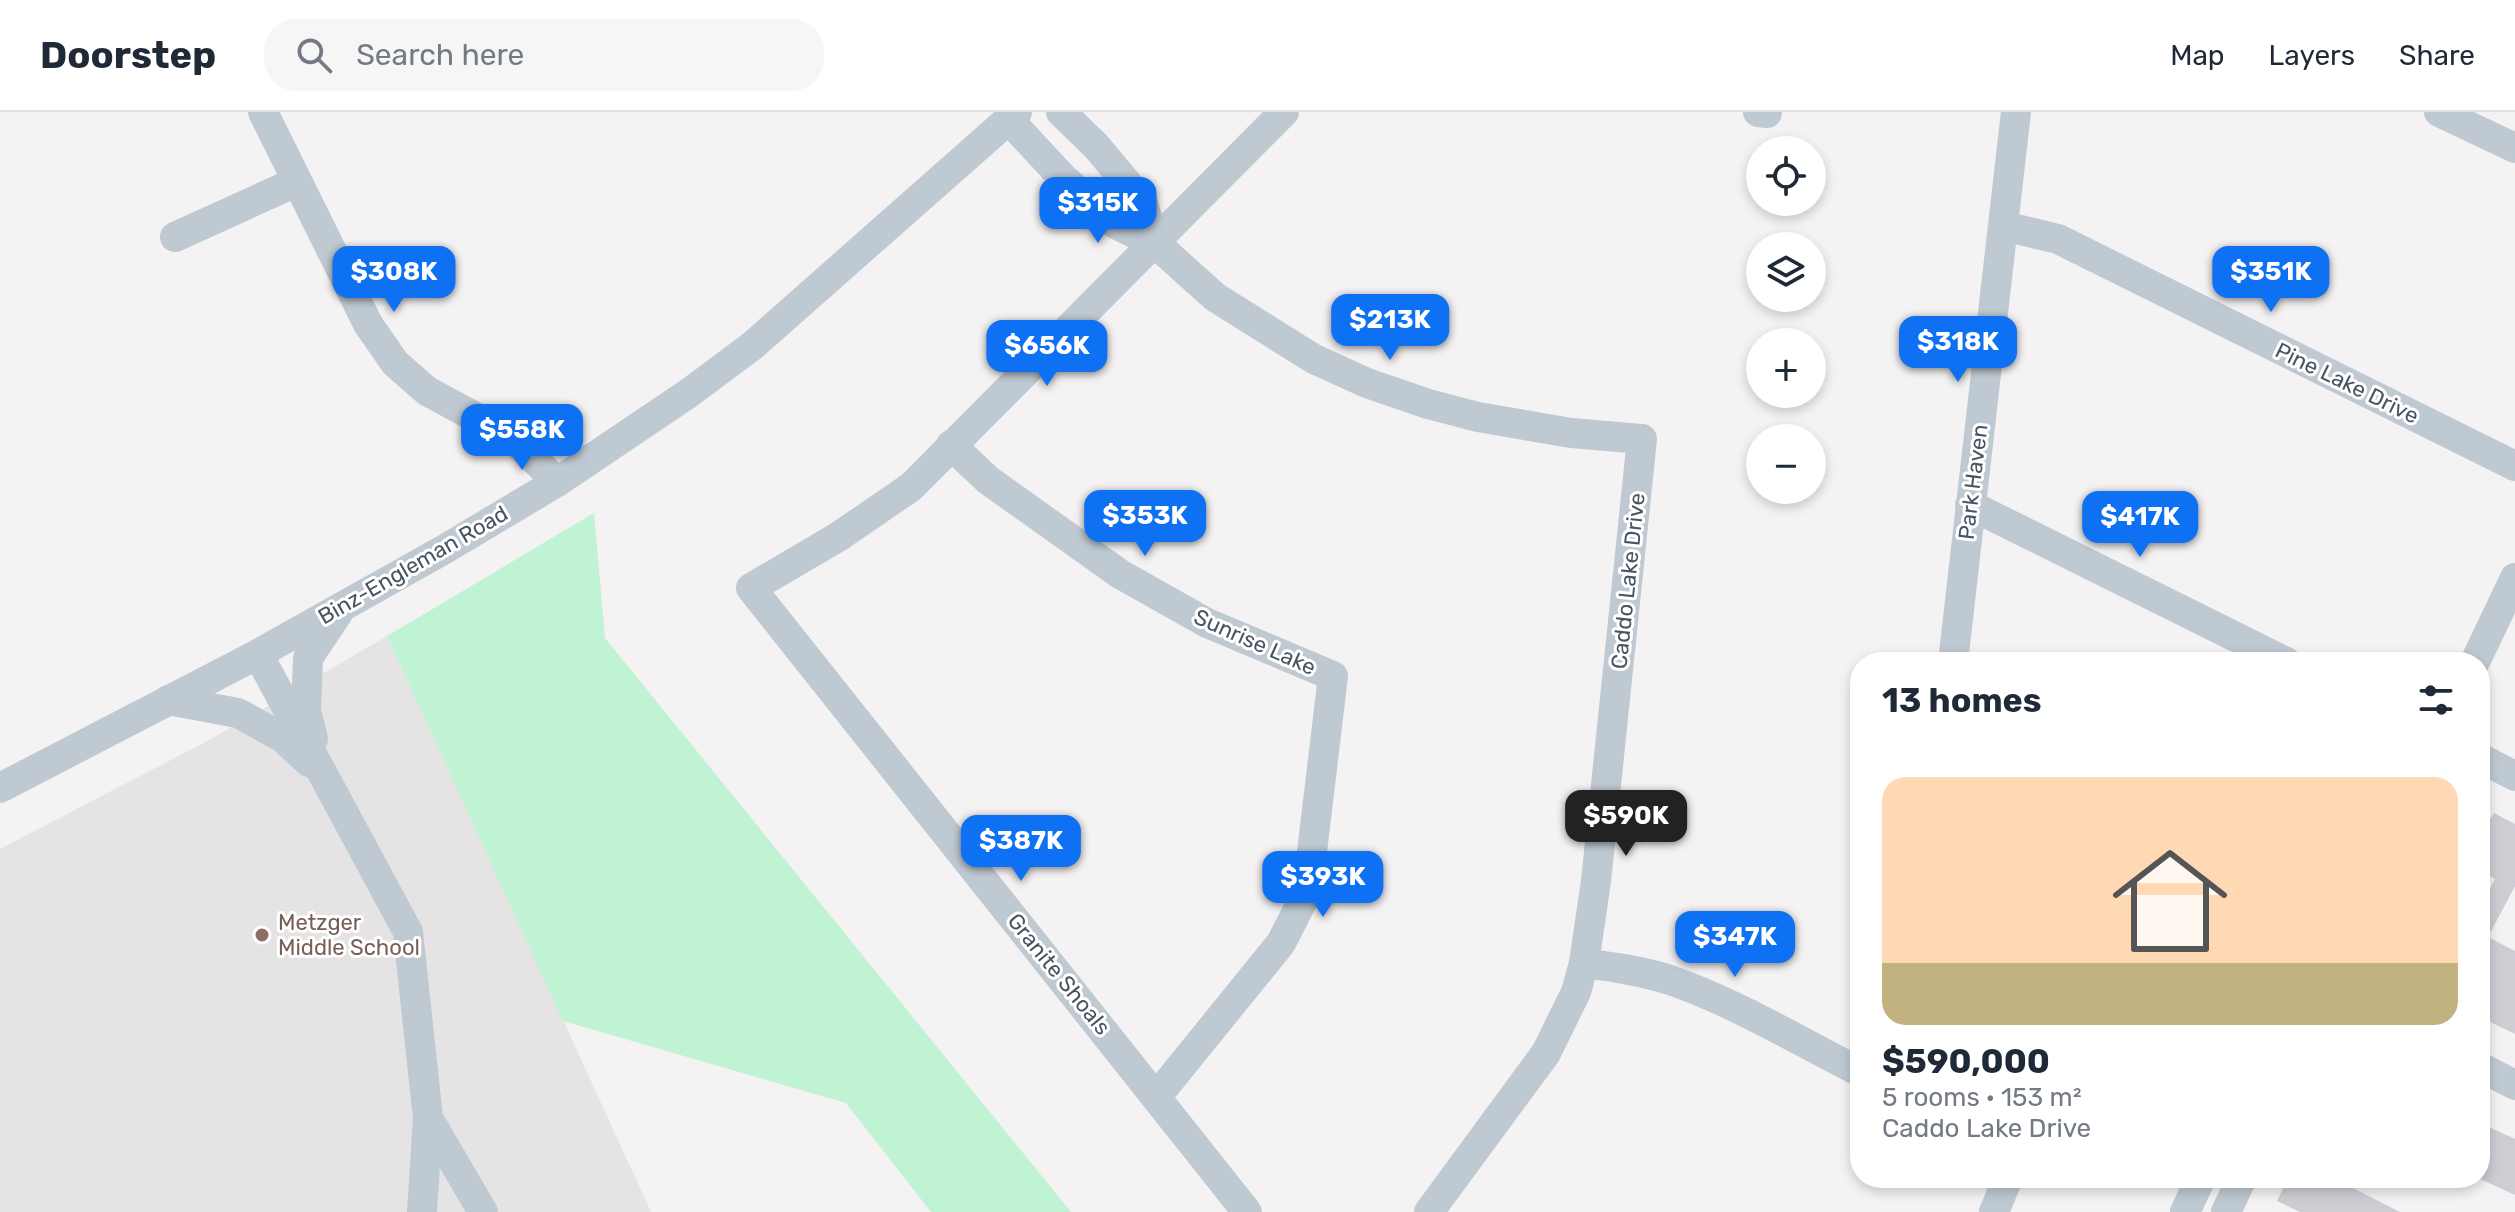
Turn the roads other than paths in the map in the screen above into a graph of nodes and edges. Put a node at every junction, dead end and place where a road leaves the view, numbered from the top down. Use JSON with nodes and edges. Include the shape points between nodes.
{"nodes":[{"id":1,"x":263,"y":112,"type":"edge"},
{"id":2,"x":1061,"y":112,"type":"edge"},
{"id":3,"x":1284,"y":112,"type":"edge"},
{"id":4,"x":1758,"y":112,"type":"edge"},
{"id":5,"x":2016,"y":112,"type":"edge"},
{"id":6,"x":2439,"y":112,"type":"edge"},
{"id":7,"x":1767,"y":113,"type":"edge"},
{"id":8,"x":1013,"y":116,"type":"edge"},
{"id":9,"x":2515,"y":148,"type":"edge"},
{"id":10,"x":1108,"y":162,"type":"junction"},
{"id":11,"x":296,"y":182,"type":"junction"},
{"id":12,"x":1078,"y":190,"type":"junction"},
{"id":13,"x":2004,"y":226,"type":"junction"},
{"id":14,"x":175,"y":237,"type":"dead end"},
{"id":15,"x":1155,"y":243,"type":"junction"},
{"id":16,"x":951,"y":445,"type":"junction"},
{"id":17,"x":2515,"y":466,"type":"edge"},
{"id":18,"x":557,"y":482,"type":"junction"},
{"id":19,"x":1970,"y":505,"type":"junction"},
{"id":20,"x":2515,"y":578,"type":"edge"},
{"id":21,"x":342,"y":607,"type":"junction"},
{"id":22,"x":1954,"y":652,"type":"edge"},
{"id":23,"x":2266,"y":652,"type":"edge"},
{"id":24,"x":2480,"y":652,"type":"edge"},
{"id":25,"x":258,"y":654,"type":"junction"},
{"id":26,"x":168,"y":700,"type":"junction"},
{"id":27,"x":2490,"y":763,"type":"edge"},
{"id":28,"x":321,"y":772,"type":"junction"},
{"id":29,"x":2515,"y":776,"type":"edge"},
{"id":30,"x":0,"y":788,"type":"edge"},
{"id":31,"x":1584,"y":963,"type":"junction"},
{"id":32,"x":1850,"y":1067,"type":"edge"},
{"id":33,"x":2490,"y":1072,"type":"edge"},
{"id":34,"x":2515,"y":1085,"type":"edge"},
{"id":35,"x":1157,"y":1096,"type":"junction"},
{"id":36,"x":428,"y":1118,"type":"junction"},
{"id":37,"x":2004,"y":1188,"type":"edge"},
{"id":38,"x":2196,"y":1188,"type":"edge"},
{"id":39,"x":2237,"y":1188,"type":"edge"},
{"id":40,"x":422,"y":1212,"type":"edge"},
{"id":41,"x":483,"y":1212,"type":"edge"},
{"id":42,"x":1247,"y":1212,"type":"edge"},
{"id":43,"x":1429,"y":1212,"type":"edge"},
{"id":44,"x":1994,"y":1212,"type":"edge"},
{"id":45,"x":2185,"y":1212,"type":"edge"},
{"id":46,"x":2226,"y":1212,"type":"edge"}],
"edges":[{"from":1,"to":11,"type":"street"},
{"from":2,"to":10,"type":"street"},
{"from":3,"to":15,"type":"street"},
{"from":4,"to":7,"type":"street"},
{"from":5,"to":13,"type":"street","name":"Park Haven"},
{"from":6,"to":9,"type":"street"},
{"from":8,"to":12,"type":"street","name":"Caddo Lake Drive"},
{"from":8,"to":18,"type":"street","name":"Binz-Engleman Road","via":[[752,346]]},
{"from":10,"to":12,"type":"street"},
{"from":10,"to":15,"type":"street","via":[[1142,201]]},
{"from":11,"to":14,"type":"street"},
{"from":11,"to":18,"type":"street","via":[[368,324],[395,363],[427,391],[512,437]]},
{"from":12,"to":15,"type":"street","name":"Caddo Lake Drive","via":[[1115,224]]},
{"from":13,"to":17,"type":"street","name":"Pine Lake Drive","via":[[2058,239]]},
{"from":13,"to":19,"type":"street","name":"Park Haven"},
{"from":15,"to":16,"type":"street"},
{"from":15,"to":31,"type":"street","name":"Caddo Lake Drive","via":[[1215,297],[1314,359],[1367,383],[1478,417],[1642,439]]},
{"from":16,"to":35,"type":"street","name":"Granite Shoals","via":[[883,508],[751,588]]},
{"from":16,"to":35,"type":"street","name":"Sunrise Lake","via":[[988,480],[1120,574],[1207,623],[1333,676],[1303,900],[1281,943]]},
{"from":18,"to":21,"type":"street","name":"Binz-Engleman Road"},
{"from":19,"to":22,"type":"street","name":"Park Haven"},
{"from":19,"to":23,"type":"street"},
{"from":20,"to":24,"type":"street"},
{"from":21,"to":25,"type":"street","name":"Binz-Engleman Road"},
{"from":21,"to":28,"type":"street","via":[[308,658],[306,711]]},
{"from":25,"to":26,"type":"street","name":"Binz-Engleman Road"},
{"from":25,"to":28,"type":"street"},
{"from":26,"to":28,"type":"street","via":[[238,713],[283,738]]},
{"from":26,"to":30,"type":"street","name":"Binz-Engleman Road"},
{"from":27,"to":29,"type":"street"},
{"from":28,"to":36,"type":"street","via":[[408,932]]},
{"from":31,"to":32,"type":"street","via":[[1670,980]]},
{"from":31,"to":43,"type":"street","name":"Caddo Lake Drive","via":[[1546,1053]]},
{"from":33,"to":34,"type":"street"},
{"from":35,"to":42,"type":"street","name":"Granite Shoals"},
{"from":36,"to":40,"type":"street"},
{"from":36,"to":41,"type":"street"},
{"from":37,"to":44,"type":"street"},
{"from":38,"to":45,"type":"street"},
{"from":39,"to":46,"type":"street"}]}
